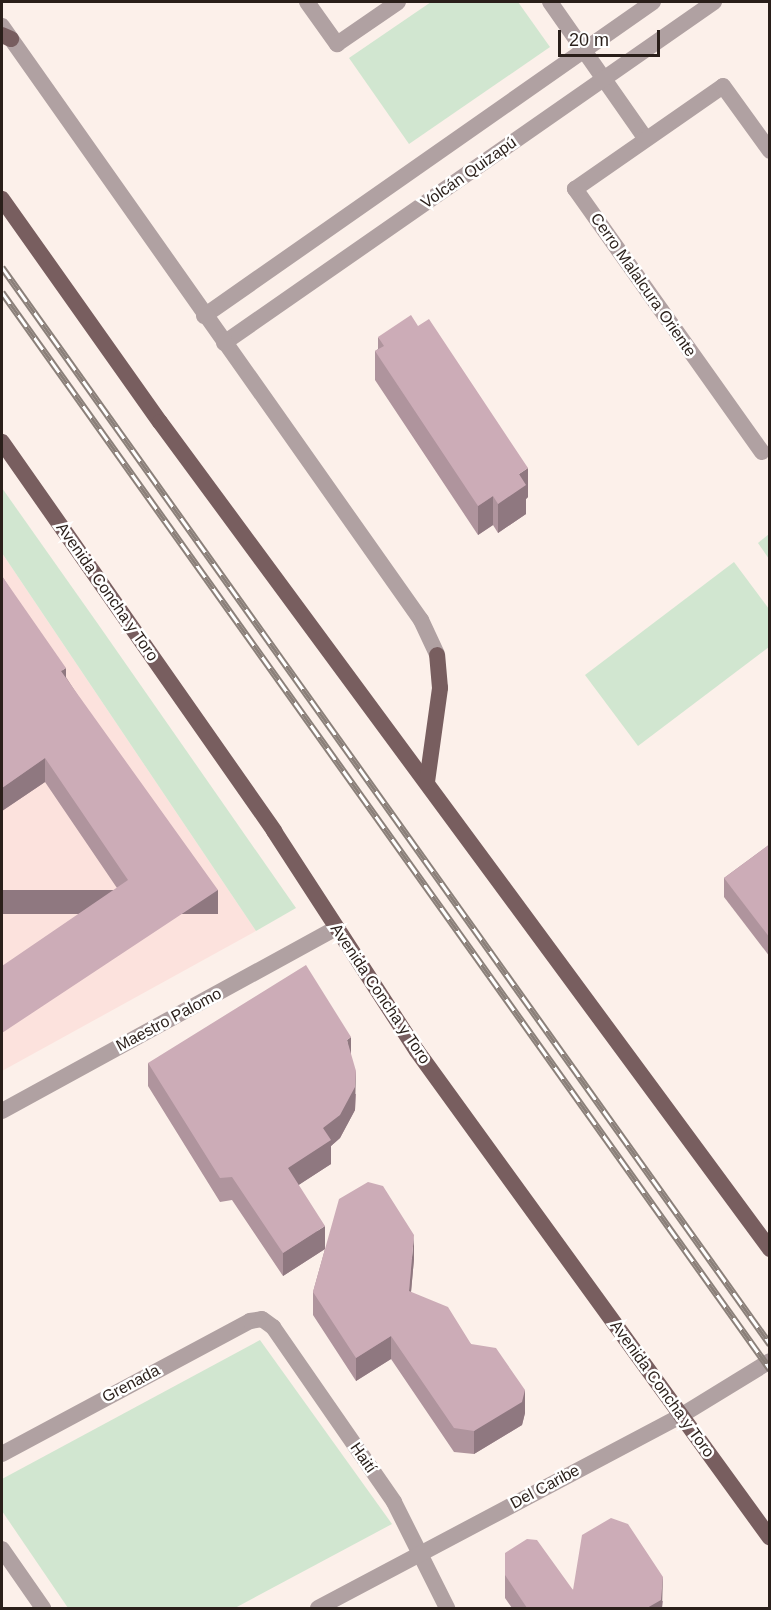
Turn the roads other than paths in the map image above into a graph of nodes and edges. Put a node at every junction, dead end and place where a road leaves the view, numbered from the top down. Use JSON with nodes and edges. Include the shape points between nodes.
{"nodes":[{"id":1,"x":307,"y":2,"type":"edge"},
{"id":2,"x":398,"y":2,"type":"edge"},
{"id":3,"x":550,"y":2,"type":"edge"},
{"id":4,"x":653,"y":2,"type":"edge"},
{"id":5,"x":714,"y":2,"type":"edge"},
{"id":6,"x":5,"y":33,"type":"edge"},
{"id":7,"x":584,"y":49,"type":"junction"},
{"id":8,"x":604,"y":79,"type":"junction"},
{"id":9,"x":646,"y":139,"type":"junction"},
{"id":10,"x":770,"y":151,"type":"edge"},
{"id":11,"x":2,"y":199,"type":"edge"},
{"id":12,"x":204,"y":316,"type":"junction"},
{"id":13,"x":224,"y":343,"type":"junction"},
{"id":14,"x":2,"y":442,"type":"edge"},
{"id":15,"x":762,"y":452,"type":"dead end"},
{"id":16,"x":437,"y":655,"type":"joint"},
{"id":17,"x":427,"y":782,"type":"junction"},
{"id":18,"x":336,"y":928,"type":"junction"},
{"id":19,"x":2,"y":1111,"type":"edge"},
{"id":20,"x":770,"y":1249,"type":"edge"},
{"id":21,"x":262,"y":1319,"type":"joint"},
{"id":22,"x":770,"y":1360,"type":"edge"},
{"id":23,"x":681,"y":1415,"type":"junction"},
{"id":24,"x":2,"y":1454,"type":"edge"},
{"id":25,"x":770,"y":1538,"type":"edge"},
{"id":26,"x":2,"y":1549,"type":"edge"},
{"id":27,"x":420,"y":1554,"type":"junction"},
{"id":28,"x":43,"y":1608,"type":"edge"},
{"id":29,"x":318,"y":1608,"type":"edge"},
{"id":30,"x":447,"y":1608,"type":"edge"}],
"edges":[{"from":1,"to":2,"type":"street","via":[[337,44]]},
{"from":3,"to":7,"type":"street"},
{"from":4,"to":7,"type":"street"},
{"from":5,"to":8,"type":"street","name":"Volcán Quizapú"},
{"from":6,"to":12,"type":"street"},
{"from":7,"to":8,"type":"street"},
{"from":7,"to":12,"type":"street"},
{"from":8,"to":9,"type":"street"},
{"from":8,"to":13,"type":"street","name":"Volcán Quizapú"},
{"from":9,"to":10,"type":"street","via":[[723,86]]},
{"from":9,"to":15,"type":"street","name":"Cerro Malalcura Oriente","via":[[575,189]]},
{"from":11,"to":17,"type":"main road","via":[[165,430]]},
{"from":12,"to":13,"type":"street"},
{"from":13,"to":16,"type":"street","via":[[421,620]]},
{"from":14,"to":18,"type":"main road","name":"Avenida Concha y Toro","via":[[235,775]]},
{"from":16,"to":17,"type":"main road","via":[[440,688]]},
{"from":17,"to":20,"type":"main road"},
{"from":18,"to":19,"type":"street","name":"Maestro Palomo"},
{"from":18,"to":23,"type":"main road","name":"Avenida Concha y Toro","via":[[417,1051]]},
{"from":21,"to":24,"type":"street","name":"Grenada","via":[[250,1321]]},
{"from":21,"to":27,"type":"street","name":"Haití","via":[[273,1327],[394,1502]]},
{"from":22,"to":23,"type":"street","name":"Del Caribe"},
{"from":23,"to":25,"type":"main road","name":"Avenida Concha y Toro"},
{"from":23,"to":27,"type":"street","name":"Del Caribe"},
{"from":26,"to":28,"type":"street"},
{"from":27,"to":29,"type":"street","name":"Del Caribe"},
{"from":27,"to":30,"type":"street","name":"Haití"}]}
